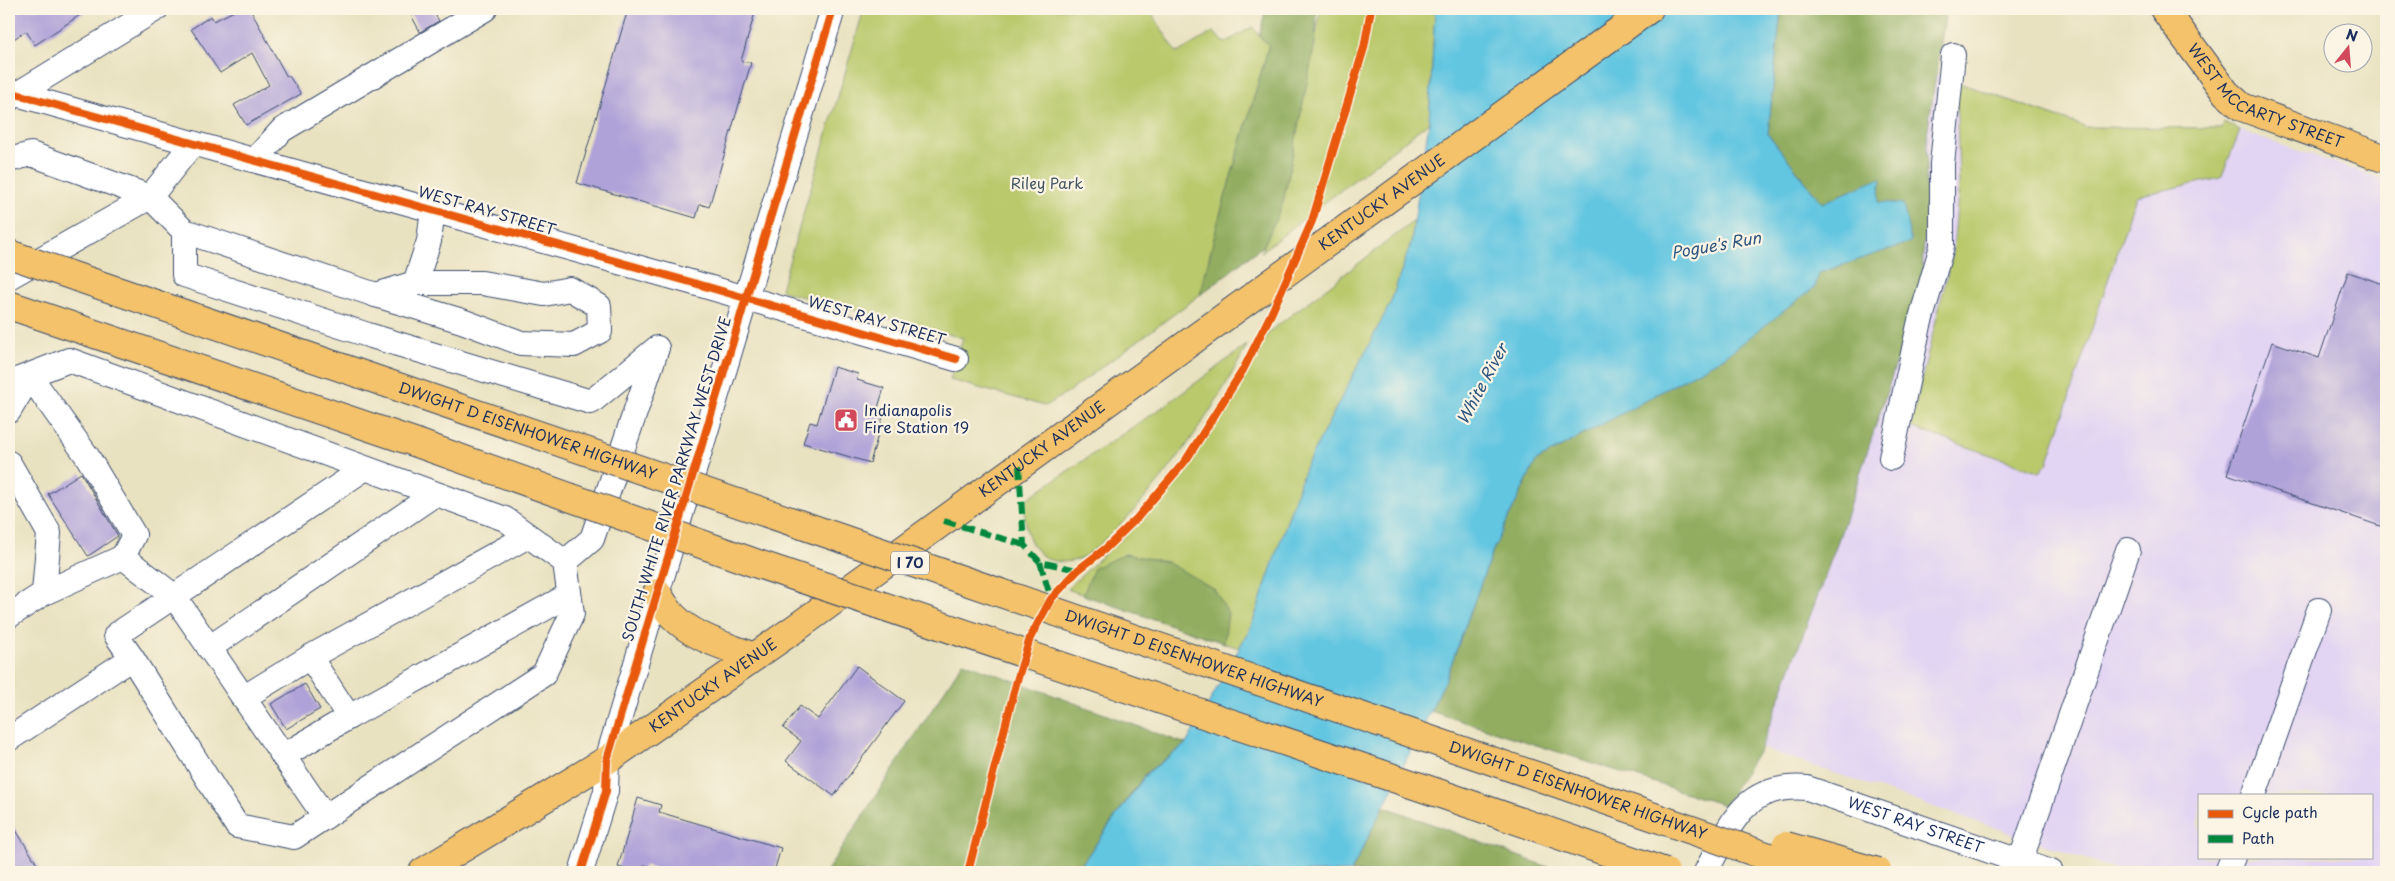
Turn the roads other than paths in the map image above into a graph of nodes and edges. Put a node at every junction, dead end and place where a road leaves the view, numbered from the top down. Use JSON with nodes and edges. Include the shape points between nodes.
{"nodes":[{"id":1,"x":156,"y":9,"type":"edge"},
{"id":2,"x":485,"y":9,"type":"edge"},
{"id":3,"x":833,"y":9,"type":"edge"},
{"id":4,"x":1649,"y":9,"type":"edge"},
{"id":5,"x":2164,"y":9,"type":"edge"},
{"id":6,"x":1953,"y":55,"type":"dead end"},
{"id":7,"x":11,"y":95,"type":"edge"},
{"id":8,"x":192,"y":143,"type":"junction"},
{"id":9,"x":2386,"y":158,"type":"edge"},
{"id":10,"x":9,"y":160,"type":"edge"},
{"id":11,"x":255,"y":160,"type":"junction"},
{"id":12,"x":150,"y":197,"type":"junction"},
{"id":13,"x":433,"y":210,"type":"junction"},
{"id":14,"x":184,"y":231,"type":"junction"},
{"id":15,"x":9,"y":254,"type":"edge"},
{"id":16,"x":9,"y":277,"type":"edge"},
{"id":17,"x":415,"y":282,"type":"junction"},
{"id":18,"x":376,"y":295,"type":"junction"},
{"id":19,"x":746,"y":298,"type":"junction"},
{"id":20,"x":9,"y":305,"type":"edge"},
{"id":21,"x":956,"y":359,"type":"dead end"},
{"id":22,"x":20,"y":379,"type":"edge"},
{"id":23,"x":9,"y":411,"type":"edge"},
{"id":24,"x":1891,"y":458,"type":"dead end"},
{"id":25,"x":9,"y":463,"type":"edge"},
{"id":26,"x":364,"y":469,"type":"junction"},
{"id":27,"x":435,"y":494,"type":"junction"},
{"id":28,"x":528,"y":536,"type":"junction"},
{"id":29,"x":592,"y":540,"type":"junction"},
{"id":30,"x":2128,"y":550,"type":"dead end"},
{"id":31,"x":123,"y":557,"type":"junction"},
{"id":32,"x":565,"y":562,"type":"junction"},
{"id":33,"x":44,"y":593,"type":"junction"},
{"id":34,"x":657,"y":593,"type":"junction"},
{"id":35,"x":174,"y":596,"type":"junction"},
{"id":36,"x":571,"y":604,"type":"junction"},
{"id":37,"x":2319,"y":610,"type":"dead end"},
{"id":38,"x":9,"y":616,"type":"edge"},
{"id":39,"x":209,"y":648,"type":"junction"},
{"id":40,"x":310,"y":657,"type":"junction"},
{"id":41,"x":754,"y":657,"type":"junction"},
{"id":42,"x":132,"y":658,"type":"junction"},
{"id":43,"x":243,"y":698,"type":"junction"},
{"id":44,"x":349,"y":717,"type":"junction"},
{"id":45,"x":9,"y":739,"type":"edge"},
{"id":46,"x":283,"y":756,"type":"junction"},
{"id":47,"x":607,"y":760,"type":"junction"},
{"id":48,"x":1545,"y":779,"type":"junction"},
{"id":49,"x":2254,"y":794,"type":"edge"},
{"id":50,"x":324,"y":817,"type":"junction"},
{"id":51,"x":2232,"y":858,"type":"edge"},
{"id":52,"x":2020,"y":862,"type":"junction"},
{"id":53,"x":423,"y":872,"type":"edge"},
{"id":54,"x":582,"y":872,"type":"edge"},
{"id":55,"x":1664,"y":872,"type":"edge"},
{"id":56,"x":1706,"y":872,"type":"edge"},
{"id":57,"x":1812,"y":872,"type":"edge"},
{"id":58,"x":1878,"y":872,"type":"edge"},
{"id":59,"x":2050,"y":872,"type":"edge"},
{"id":60,"x":2227,"y":872,"type":"edge"}],
"edges":[{"from":1,"to":7,"type":"street"},
{"from":2,"to":11,"type":"street","via":[[282,130]]},
{"from":3,"to":19,"type":"street","name":"SOUTH WHITE RIVER PARKWAY WEST DRIVE"},
{"from":4,"to":41,"type":"main road","name":"KENTUCKY AVENUE"},
{"from":5,"to":9,"type":"main road","name":"WEST MCCARTY STREET","via":[[2233,101]]},
{"from":6,"to":24,"type":"street","via":[[1942,164],[1942,246],[1919,324]]},
{"from":7,"to":8,"type":"street","name":"WEST RAY STREET"},
{"from":8,"to":11,"type":"street","name":"WEST RAY STREET"},
{"from":8,"to":12,"type":"street"},
{"from":10,"to":12,"type":"street","via":[[31,154]]},
{"from":11,"to":13,"type":"street","name":"WEST RAY STREET"},
{"from":12,"to":14,"type":"street"},
{"from":12,"to":16,"type":"street"},
{"from":13,"to":17,"type":"street","via":[[429,241]]},
{"from":13,"to":19,"type":"street","name":"WEST RAY STREET"},
{"from":14,"to":18,"type":"street"},
{"from":14,"to":29,"type":"street","via":[[184,275],[591,402],[657,348]]},
{"from":15,"to":48,"type":"main road","name":"DWIGHT D EISENHOWER HIGHWAY","number":"I 70","bridge":true},
{"from":17,"to":18,"type":"street"},
{"from":17,"to":18,"type":"street","via":[[482,283],[544,294],[570,289],[599,306],[600,331],[574,345],[521,343]]},
{"from":19,"to":21,"type":"street","name":"WEST RAY STREET"},
{"from":19,"to":34,"type":"street","name":"SOUTH WHITE RIVER PARKWAY WEST DRIVE"},
{"from":20,"to":55,"type":"main road","bridge":true},
{"from":22,"to":23,"type":"street"},
{"from":22,"to":26,"type":"street","via":[[69,360]]},
{"from":22,"to":31,"type":"street","via":[[87,456],[134,535]]},
{"from":25,"to":33,"type":"street","via":[[49,533]]},
{"from":26,"to":27,"type":"street"},
{"from":26,"to":35,"type":"street"},
{"from":27,"to":28,"type":"street","via":[[504,519]]},
{"from":27,"to":39,"type":"street"},
{"from":28,"to":32,"type":"street"},
{"from":28,"to":40,"type":"street"},
{"from":29,"to":32,"type":"street"},
{"from":29,"to":36,"type":"street"},
{"from":30,"to":52,"type":"street"},
{"from":31,"to":33,"type":"street"},
{"from":31,"to":35,"type":"street"},
{"from":32,"to":36,"type":"street"},
{"from":33,"to":38,"type":"street"},
{"from":34,"to":41,"type":"main road","via":[[673,616],[688,629],[702,638]]},
{"from":34,"to":47,"type":"street","name":"SOUTH WHITE RIVER PARKWAY WEST DRIVE"},
{"from":35,"to":39,"type":"street"},
{"from":35,"to":42,"type":"street","via":[[116,636]]},
{"from":36,"to":44,"type":"street"},
{"from":36,"to":50,"type":"street","via":[[544,674]]},
{"from":37,"to":49,"type":"street"},
{"from":39,"to":43,"type":"street"},
{"from":40,"to":43,"type":"street"},
{"from":40,"to":44,"type":"street"},
{"from":41,"to":47,"type":"main road","name":"KENTUCKY AVENUE"},
{"from":42,"to":45,"type":"street"},
{"from":42,"to":50,"type":"street","via":[[237,826],[294,837]]},
{"from":43,"to":46,"type":"street"},
{"from":44,"to":46,"type":"street"},
{"from":46,"to":50,"type":"street"},
{"from":47,"to":53,"type":"main road","name":"KENTUCKY AVENUE"},
{"from":47,"to":54,"type":"street","name":"SOUTH WHITE RIVER PARKWAY WEST DRIVE","via":[[606,791]]},
{"from":48,"to":57,"type":"main road","name":"DWIGHT D EISENHOWER HIGHWAY","number":"I 70","bridge":true},
{"from":48,"to":58,"type":"main road","bridge":true},
{"from":51,"to":60,"type":"street"},
{"from":52,"to":56,"type":"street","name":"WEST RAY STREET","via":[[1807,788],[1769,792],[1746,804],[1736,815]]},
{"from":52,"to":59,"type":"street","name":"WEST RAY STREET"}]}
